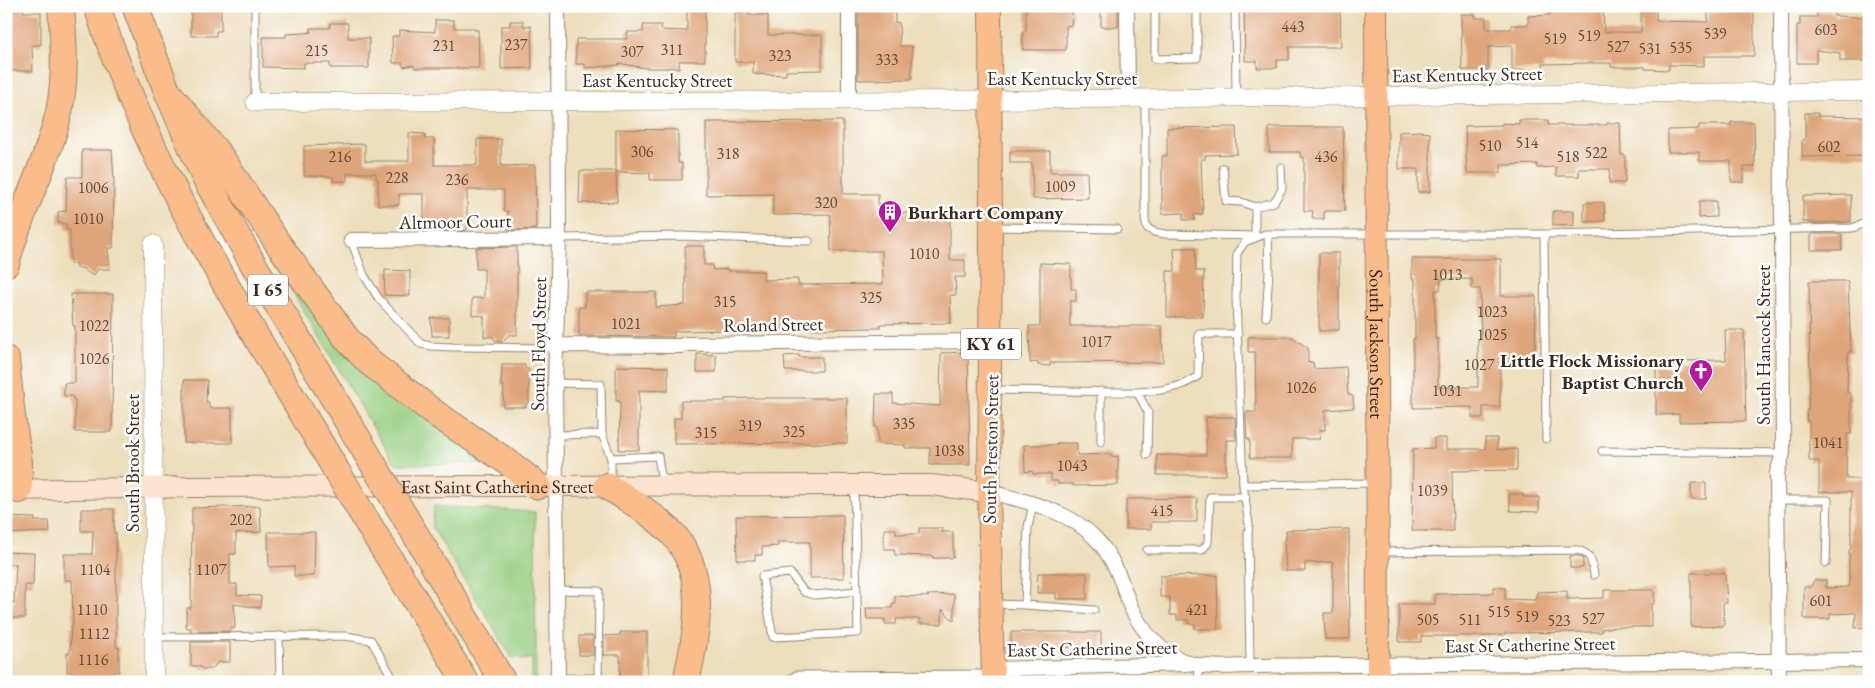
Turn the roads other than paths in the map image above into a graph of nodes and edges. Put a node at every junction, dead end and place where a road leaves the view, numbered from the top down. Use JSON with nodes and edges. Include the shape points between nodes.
{"nodes":[{"id":1,"x":62,"y":6,"type":"edge"},
{"id":2,"x":97,"y":6,"type":"edge"},
{"id":3,"x":135,"y":6,"type":"edge"},
{"id":4,"x":255,"y":6,"type":"edge"},
{"id":5,"x":558,"y":6,"type":"edge"},
{"id":6,"x":849,"y":6,"type":"edge"},
{"id":7,"x":990,"y":6,"type":"edge"},
{"id":8,"x":1127,"y":6,"type":"edge"},
{"id":9,"x":1155,"y":6,"type":"edge"},
{"id":10,"x":1197,"y":6,"type":"edge"},
{"id":11,"x":1235,"y":6,"type":"edge"},
{"id":12,"x":1376,"y":6,"type":"edge"},
{"id":13,"x":1782,"y":6,"type":"edge"},
{"id":14,"x":1869,"y":91,"type":"edge"},
{"id":15,"x":1781,"y":92,"type":"junction"},
{"id":16,"x":1377,"y":96,"type":"junction"},
{"id":17,"x":1236,"y":98,"type":"junction"},
{"id":18,"x":1137,"y":99,"type":"junction"},
{"id":19,"x":849,"y":100,"type":"junction"},
{"id":20,"x":990,"y":100,"type":"junction"},
{"id":21,"x":558,"y":101,"type":"junction"},
{"id":22,"x":255,"y":102,"type":"joint"},
{"id":23,"x":194,"y":134,"type":"junction"},
{"id":24,"x":1281,"y":167,"type":"dead end"},
{"id":25,"x":1223,"y":168,"type":"dead end"},
{"id":26,"x":1255,"y":207,"type":"junction"},
{"id":27,"x":1869,"y":222,"type":"edge"},
{"id":28,"x":992,"y":227,"type":"junction"},
{"id":29,"x":1117,"y":229,"type":"dead end"},
{"id":30,"x":1782,"y":229,"type":"junction"},
{"id":31,"x":1268,"y":234,"type":"junction"},
{"id":32,"x":1378,"y":234,"type":"junction"},
{"id":33,"x":1544,"y":234,"type":"junction"},
{"id":34,"x":1256,"y":236,"type":"junction"},
{"id":35,"x":558,"y":238,"type":"junction"},
{"id":36,"x":351,"y":240,"type":"joint"},
{"id":37,"x":809,"y":241,"type":"dead end"},
{"id":38,"x":153,"y":244,"type":"dead end"},
{"id":39,"x":6,"y":264,"type":"edge"},
{"id":40,"x":1266,"y":317,"type":"dead end"},
{"id":41,"x":1238,"y":334,"type":"junction"},
{"id":42,"x":991,"y":341,"type":"junction"},
{"id":43,"x":556,"y":346,"type":"junction"},
{"id":44,"x":6,"y":359,"type":"edge"},
{"id":45,"x":555,"y":383,"type":"junction"},
{"id":46,"x":990,"y":390,"type":"junction"},
{"id":47,"x":1101,"y":391,"type":"junction"},
{"id":48,"x":1137,"y":392,"type":"junction"},
{"id":49,"x":9,"y":426,"type":"edge"},
{"id":50,"x":602,"y":434,"type":"junction"},
{"id":51,"x":555,"y":435,"type":"junction"},
{"id":52,"x":1546,"y":439,"type":"dead end"},
{"id":53,"x":1100,"y":442,"type":"dead end"},
{"id":54,"x":1602,"y":451,"type":"dead end"},
{"id":55,"x":1782,"y":453,"type":"junction"},
{"id":56,"x":1147,"y":455,"type":"dead end"},
{"id":57,"x":611,"y":458,"type":"junction"},
{"id":58,"x":1378,"y":483,"type":"junction"},
{"id":59,"x":1243,"y":484,"type":"junction"},
{"id":60,"x":662,"y":485,"type":"junction"},
{"id":61,"x":854,"y":485,"type":"junction"},
{"id":62,"x":547,"y":486,"type":"junction"},
{"id":63,"x":609,"y":486,"type":"junction"},
{"id":64,"x":153,"y":487,"type":"junction"},
{"id":65,"x":13,"y":490,"type":"edge"},
{"id":66,"x":988,"y":492,"type":"junction"},
{"id":67,"x":1246,"y":497,"type":"junction"},
{"id":68,"x":1778,"y":500,"type":"junction"},
{"id":69,"x":1034,"y":504,"type":"junction"},
{"id":70,"x":1147,"y":550,"type":"dead end"},
{"id":71,"x":1379,"y":552,"type":"junction"},
{"id":72,"x":1826,"y":563,"type":"dead end"},
{"id":73,"x":1594,"y":575,"type":"dead end"},
{"id":74,"x":556,"y":590,"type":"junction"},
{"id":75,"x":857,"y":591,"type":"junction"},
{"id":76,"x":990,"y":604,"type":"junction"},
{"id":77,"x":1025,"y":604,"type":"junction"},
{"id":78,"x":1094,"y":610,"type":"dead end"},
{"id":79,"x":279,"y":636,"type":"junction"},
{"id":80,"x":154,"y":638,"type":"junction"},
{"id":81,"x":1778,"y":660,"type":"junction"},
{"id":82,"x":1869,"y":660,"type":"edge"},
{"id":83,"x":1195,"y":665,"type":"junction"},
{"id":84,"x":1250,"y":666,"type":"junction"},
{"id":85,"x":1378,"y":673,"type":"edge"},
{"id":86,"x":993,"y":675,"type":"edge"},
{"id":87,"x":832,"y":678,"type":"edge"},
{"id":88,"x":878,"y":678,"type":"edge"},
{"id":89,"x":932,"y":678,"type":"edge"},
{"id":90,"x":558,"y":680,"type":"edge"},
{"id":91,"x":154,"y":682,"type":"edge"},
{"id":92,"x":280,"y":682,"type":"edge"},
{"id":93,"x":395,"y":682,"type":"edge"},
{"id":94,"x":466,"y":682,"type":"edge"},
{"id":95,"x":504,"y":682,"type":"edge"},
{"id":96,"x":686,"y":682,"type":"edge"},
{"id":97,"x":786,"y":682,"type":"edge"},
{"id":98,"x":1199,"y":682,"type":"edge"},
{"id":99,"x":1779,"y":682,"type":"edge"}],
"edges":[{"from":1,"to":39,"type":"highway","via":[[64,72],[61,106]]},
{"from":2,"to":94,"type":"highway","number":"I 65","bridge":true,"via":[[131,99],[218,272]]},
{"from":3,"to":23,"type":"highway","via":[[168,91]]},
{"from":4,"to":22,"type":"lane"},
{"from":5,"to":21,"type":"street","name":"South Floyd Street"},
{"from":6,"to":19,"type":"street"},
{"from":7,"to":20,"type":"main road","name":"South Preston Street","number":"KY 61"},
{"from":8,"to":18,"type":"street"},
{"from":9,"to":10,"type":"lane","via":[[1155,59],[1197,58]]},
{"from":11,"to":17,"type":"lane"},
{"from":12,"to":16,"type":"main road","name":"South Jackson Street"},
{"from":13,"to":15,"type":"street","name":"South Hancock Street"},
{"from":14,"to":15,"type":"street","name":"East Kentucky Street"},
{"from":15,"to":16,"type":"street","name":"East Kentucky Street"},
{"from":15,"to":30,"type":"street","name":"South Hancock Street"},
{"from":16,"to":17,"type":"street","name":"East Kentucky Street"},
{"from":16,"to":32,"type":"main road","name":"South Jackson Street"},
{"from":17,"to":18,"type":"street","name":"East Kentucky Street"},
{"from":18,"to":20,"type":"street","name":"East Kentucky Street"},
{"from":18,"to":34,"type":"lane","via":[[1147,228],[1166,234]]},
{"from":19,"to":20,"type":"street","name":"East Kentucky Street"},
{"from":19,"to":21,"type":"street","name":"East Kentucky Street"},
{"from":20,"to":28,"type":"main road","name":"South Preston Street","number":"KY 61"},
{"from":21,"to":22,"type":"street","name":"East Kentucky Street"},
{"from":21,"to":35,"type":"street","name":"South Floyd Street"},
{"from":23,"to":62,"type":"highway","via":[[220,156],[332,320],[369,362],[436,414]]},
{"from":23,"to":95,"type":"highway","number":"I 65","bridge":true,"via":[[204,176],[252,262]]},
{"from":24,"to":26,"type":"lane","via":[[1282,189],[1274,202]]},
{"from":25,"to":26,"type":"lane","via":[[1226,200]]},
{"from":26,"to":34,"type":"lane"},
{"from":27,"to":30,"type":"lane","via":[[1852,228]]},
{"from":28,"to":29,"type":"lane"},
{"from":28,"to":42,"type":"main road","name":"South Preston Street","number":"KY 61"},
{"from":30,"to":33,"type":"lane"},
{"from":30,"to":55,"type":"street","name":"South Hancock Street"},
{"from":31,"to":32,"type":"lane"},
{"from":31,"to":34,"type":"lane"},
{"from":31,"to":40,"type":"lane"},
{"from":32,"to":33,"type":"lane"},
{"from":32,"to":58,"type":"main road","name":"South Jackson Street"},
{"from":33,"to":52,"type":"lane"},
{"from":34,"to":41,"type":"lane","via":[[1245,242],[1237,253]]},
{"from":35,"to":36,"type":"street","name":"Altmoor Court"},
{"from":35,"to":37,"type":"lane","via":[[682,236]]},
{"from":35,"to":43,"type":"street","name":"South Floyd Street"},
{"from":36,"to":43,"type":"lane","via":[[364,275],[379,299],[420,344]]},
{"from":38,"to":64,"type":"street","name":"South Brook Street"},
{"from":41,"to":48,"type":"lane","via":[[1199,334],[1198,376],[1186,384]]},
{"from":41,"to":59,"type":"lane"},
{"from":42,"to":43,"type":"street","name":"Roland Street"},
{"from":42,"to":46,"type":"main road","name":"South Preston Street","number":"KY 61"},
{"from":43,"to":45,"type":"street","name":"South Floyd Street"},
{"from":44,"to":49,"type":"highway"},
{"from":45,"to":50,"type":"lane","via":[[601,384]]},
{"from":45,"to":51,"type":"street","name":"South Floyd Street"},
{"from":46,"to":47,"type":"lane"},
{"from":46,"to":66,"type":"main road","name":"South Preston Street","number":"KY 61"},
{"from":47,"to":48,"type":"lane"},
{"from":47,"to":53,"type":"lane"},
{"from":48,"to":56,"type":"lane","via":[[1148,412]]},
{"from":49,"to":65,"type":"highway","via":[[19,462]]},
{"from":50,"to":51,"type":"lane"},
{"from":50,"to":57,"type":"lane"},
{"from":51,"to":62,"type":"street","name":"South Floyd Street"},
{"from":54,"to":55,"type":"lane"},
{"from":55,"to":68,"type":"street","name":"South Hancock Street","via":[[1777,473]]},
{"from":57,"to":60,"type":"lane","via":[[658,456]]},
{"from":57,"to":63,"type":"lane"},
{"from":58,"to":59,"type":"lane"},
{"from":58,"to":71,"type":"main road","name":"South Jackson Street"},
{"from":59,"to":67,"type":"lane"},
{"from":60,"to":61,"type":"main road","name":"East Saint Catherine Street"},
{"from":60,"to":63,"type":"main road","name":"East Saint Catherine Street"},
{"from":61,"to":66,"type":"main road","name":"East Saint Catherine Street","via":[[931,485]]},
{"from":61,"to":75,"type":"lane"},
{"from":62,"to":63,"type":"main road","name":"East Saint Catherine Street"},
{"from":62,"to":64,"type":"main road","name":"East Saint Catherine Street"},
{"from":62,"to":74,"type":"street","name":"South Floyd Street"},
{"from":63,"to":96,"type":"highway","via":[[642,507],[670,531],[688,558],[697,589],[698,608]]},
{"from":64,"to":65,"type":"main road","name":"East Saint Catherine Street"},
{"from":64,"to":80,"type":"street","name":"South Brook Street"},
{"from":66,"to":69,"type":"street","name":"East St Catherine Street"},
{"from":66,"to":76,"type":"main road","name":"South Preston Street","number":"KY 61"},
{"from":67,"to":70,"type":"lane","via":[[1210,497],[1208,543],[1202,550]]},
{"from":67,"to":84,"type":"lane"},
{"from":68,"to":72,"type":"lane","via":[[1828,500]]},
{"from":68,"to":81,"type":"street","name":"South Hancock Street"},
{"from":69,"to":77,"type":"lane","via":[[1028,526]]},
{"from":69,"to":83,"type":"street","name":"East St Catherine Street","via":[[1068,518],[1096,539],[1117,568],[1143,630],[1163,649]]},
{"from":71,"to":73,"type":"lane","via":[[1578,550],[1592,558]]},
{"from":71,"to":85,"type":"main road","name":"South Jackson Street"},
{"from":74,"to":90,"type":"street","name":"South Floyd Street"},
{"from":74,"to":90,"type":"lane","via":[[599,591],[598,678]]},
{"from":75,"to":75,"type":"lane","via":[[858,633],[773,637],[762,576],[790,573],[804,592],[815,595]]},
{"from":76,"to":77,"type":"lane"},
{"from":76,"to":86,"type":"main road","name":"South Preston Street","number":"KY 61"},
{"from":77,"to":78,"type":"lane"},
{"from":79,"to":80,"type":"lane"},
{"from":79,"to":92,"type":"lane"},
{"from":79,"to":93,"type":"lane","via":[[345,636],[371,640]]},
{"from":80,"to":91,"type":"street","name":"South Brook Street"},
{"from":81,"to":82,"type":"street","name":"East St Catherine Street"},
{"from":81,"to":85,"type":"street","name":"East St Catherine Street"},
{"from":81,"to":99,"type":"street","name":"South Hancock Street"},
{"from":83,"to":84,"type":"street","name":"East St Catherine Street"},
{"from":83,"to":86,"type":"street","name":"East St Catherine Street"},
{"from":83,"to":98,"type":"lane"},
{"from":84,"to":85,"type":"street","name":"East St Catherine Street"},
{"from":86,"to":89,"type":"lane"},
{"from":87,"to":88,"type":"lane"},
{"from":87,"to":97,"type":"lane","via":[[796,675]]},
{"from":88,"to":89,"type":"lane"}]}
